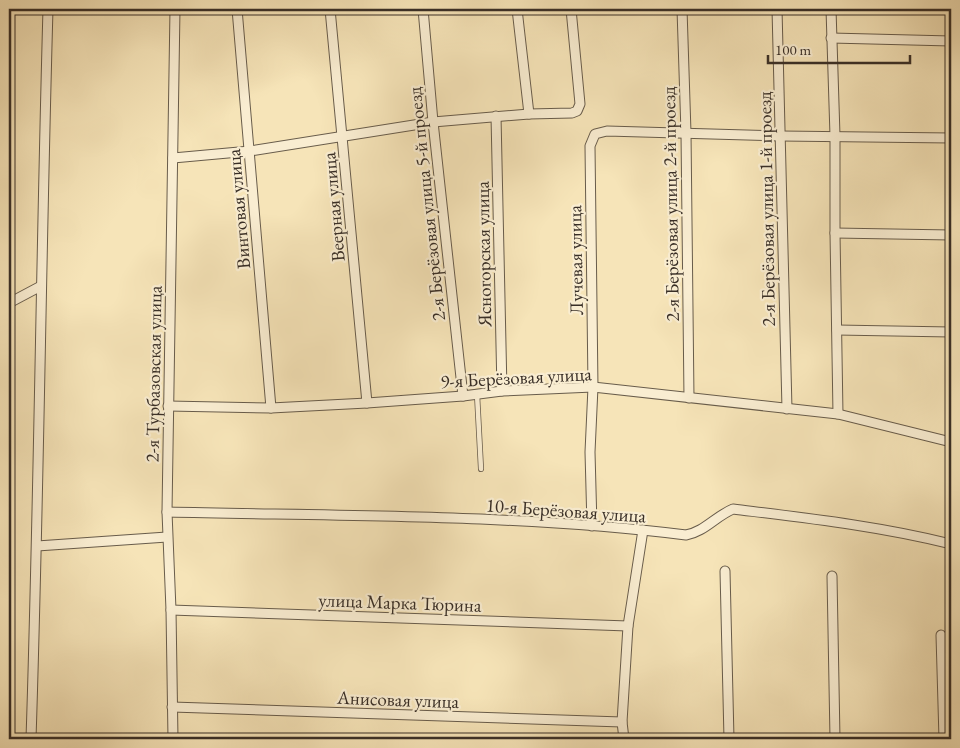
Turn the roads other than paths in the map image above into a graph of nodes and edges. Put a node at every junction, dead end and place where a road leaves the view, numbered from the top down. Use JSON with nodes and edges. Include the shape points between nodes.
{"nodes":[{"id":1,"x":48,"y":9,"type":"edge"},
{"id":2,"x":175,"y":9,"type":"edge"},
{"id":3,"x":236,"y":9,"type":"edge"},
{"id":4,"x":330,"y":9,"type":"edge"},
{"id":5,"x":423,"y":9,"type":"edge"},
{"id":6,"x":517,"y":9,"type":"edge"},
{"id":7,"x":571,"y":9,"type":"edge"},
{"id":8,"x":682,"y":9,"type":"edge"},
{"id":9,"x":777,"y":9,"type":"edge"},
{"id":10,"x":831,"y":9,"type":"edge"},
{"id":11,"x":832,"y":38,"type":"junction"},
{"id":12,"x":951,"y":40,"type":"edge"},
{"id":13,"x":529,"y":114,"type":"junction"},
{"id":14,"x":496,"y":116,"type":"junction"},
{"id":15,"x":433,"y":122,"type":"junction"},
{"id":16,"x":686,"y":133,"type":"junction"},
{"id":17,"x":343,"y":136,"type":"junction"},
{"id":18,"x":781,"y":136,"type":"junction"},
{"id":19,"x":836,"y":136,"type":"junction"},
{"id":20,"x":951,"y":138,"type":"edge"},
{"id":21,"x":250,"y":151,"type":"junction"},
{"id":22,"x":173,"y":158,"type":"junction"},
{"id":23,"x":834,"y":233,"type":"junction"},
{"id":24,"x":951,"y":235,"type":"edge"},
{"id":25,"x":40,"y":286,"type":"junction"},
{"id":26,"x":9,"y":303,"type":"edge"},
{"id":27,"x":837,"y":330,"type":"junction"},
{"id":28,"x":951,"y":332,"type":"edge"},
{"id":29,"x":593,"y":387,"type":"junction"},
{"id":30,"x":502,"y":391,"type":"junction"},
{"id":31,"x":477,"y":394,"type":"junction"},
{"id":32,"x":463,"y":396,"type":"junction"},
{"id":33,"x":689,"y":398,"type":"junction"},
{"id":34,"x":368,"y":403,"type":"junction"},
{"id":35,"x":168,"y":406,"type":"junction"},
{"id":36,"x":271,"y":408,"type":"junction"},
{"id":37,"x":787,"y":409,"type":"junction"},
{"id":38,"x":838,"y":414,"type":"junction"},
{"id":39,"x":951,"y":442,"type":"edge"},
{"id":40,"x":480,"y":469,"type":"dead end"},
{"id":41,"x":167,"y":512,"type":"junction"},
{"id":42,"x":592,"y":526,"type":"junction"},
{"id":43,"x":643,"y":530,"type":"junction"},
{"id":44,"x":167,"y":537,"type":"junction"},
{"id":45,"x":951,"y":544,"type":"edge"},
{"id":46,"x":37,"y":546,"type":"junction"},
{"id":47,"x":725,"y":570,"type":"dead end"},
{"id":48,"x":832,"y":576,"type":"dead end"},
{"id":49,"x":171,"y":610,"type":"junction"},
{"id":50,"x":628,"y":626,"type":"junction"},
{"id":51,"x":941,"y":635,"type":"dead end"},
{"id":52,"x":172,"y":708,"type":"junction"},
{"id":53,"x":622,"y":722,"type":"junction"},
{"id":54,"x":176,"y":738,"type":"edge"},
{"id":55,"x":31,"y":739,"type":"edge"},
{"id":56,"x":624,"y":739,"type":"edge"},
{"id":57,"x":728,"y":739,"type":"edge"},
{"id":58,"x":835,"y":739,"type":"edge"},
{"id":59,"x":944,"y":739,"type":"edge"}],
"edges":[{"from":1,"to":25,"type":"street"},
{"from":2,"to":22,"type":"street","name":"2-я Турбазовская улица"},
{"from":3,"to":21,"type":"street","name":"Винтовая улица"},
{"from":4,"to":17,"type":"street","name":"Веерная улица"},
{"from":5,"to":15,"type":"street","name":"2-я Берёзовая улица 5-й проезд"},
{"from":6,"to":13,"type":"street"},
{"from":7,"to":13,"type":"street","via":[[580,104],[572,113]]},
{"from":8,"to":16,"type":"street","name":"2-я Берёзовая улица 2-й проезд"},
{"from":9,"to":18,"type":"street","name":"2-я Берёзовая улица 1-й проезд"},
{"from":10,"to":11,"type":"street"},
{"from":11,"to":12,"type":"street"},
{"from":11,"to":19,"type":"street"},
{"from":13,"to":14,"type":"street"},
{"from":14,"to":15,"type":"street"},
{"from":14,"to":30,"type":"street","name":"Ясногорская улица"},
{"from":15,"to":17,"type":"street"},
{"from":15,"to":32,"type":"street","name":"2-я Берёзовая улица 5-й проезд"},
{"from":16,"to":18,"type":"street"},
{"from":16,"to":29,"type":"street","name":"Лучевая улица","via":[[607,131],[596,134],[590,146]]},
{"from":16,"to":33,"type":"street","name":"2-я Берёзовая улица 2-й проезд"},
{"from":17,"to":21,"type":"street"},
{"from":17,"to":34,"type":"street","name":"Веерная улица"},
{"from":18,"to":19,"type":"street"},
{"from":18,"to":37,"type":"street","name":"2-я Берёзовая улица 1-й проезд"},
{"from":19,"to":20,"type":"street"},
{"from":19,"to":23,"type":"street"},
{"from":21,"to":22,"type":"street"},
{"from":21,"to":36,"type":"street","name":"Винтовая улица"},
{"from":22,"to":35,"type":"street","name":"2-я Турбазовская улица"},
{"from":23,"to":24,"type":"street"},
{"from":23,"to":27,"type":"street"},
{"from":25,"to":26,"type":"street"},
{"from":25,"to":46,"type":"street"},
{"from":27,"to":28,"type":"street"},
{"from":27,"to":38,"type":"street"},
{"from":29,"to":30,"type":"street","name":"9-я Берёзовая улица"},
{"from":29,"to":33,"type":"street","name":"9-я Берёзовая улица"},
{"from":29,"to":42,"type":"street","name":"Лучевая улица","via":[[590,452]]},
{"from":30,"to":31,"type":"street","name":"9-я Берёзовая улица"},
{"from":31,"to":32,"type":"street","name":"9-я Берёзовая улица"},
{"from":31,"to":40,"type":"lane"},
{"from":32,"to":34,"type":"street","name":"9-я Берёзовая улица"},
{"from":33,"to":37,"type":"street","name":"9-я Берёзовая улица"},
{"from":34,"to":36,"type":"street","name":"9-я Берёзовая улица"},
{"from":35,"to":36,"type":"street","name":"9-я Берёзовая улица"},
{"from":35,"to":41,"type":"street","name":"2-я Турбазовская улица"},
{"from":37,"to":38,"type":"street","name":"9-я Берёзовая улица"},
{"from":38,"to":39,"type":"street","name":"9-я Берёзовая улица"},
{"from":41,"to":42,"type":"street","name":"10-я Берёзовая улица","via":[[456,519]]},
{"from":41,"to":44,"type":"street","name":"2-я Турбазовская улица"},
{"from":42,"to":43,"type":"street","name":"10-я Берёзовая улица"},
{"from":43,"to":45,"type":"street","name":"10-я Берёзовая улица","via":[[695,534],[722,513],[733,509],[875,527]]},
{"from":43,"to":50,"type":"street"},
{"from":44,"to":46,"type":"street"},
{"from":44,"to":49,"type":"street","name":"2-я Турбазовская улица"},
{"from":46,"to":55,"type":"street"},
{"from":47,"to":57,"type":"street"},
{"from":48,"to":58,"type":"street"},
{"from":49,"to":50,"type":"street","name":"улица Марка Тюрина"},
{"from":49,"to":52,"type":"street","name":"2-я Турбазовская улица"},
{"from":50,"to":53,"type":"street"},
{"from":51,"to":59,"type":"street"},
{"from":52,"to":53,"type":"street","name":"Анисовая улица"},
{"from":52,"to":54,"type":"street","name":"2-я Турбазовская улица"},
{"from":53,"to":56,"type":"street"}]}
